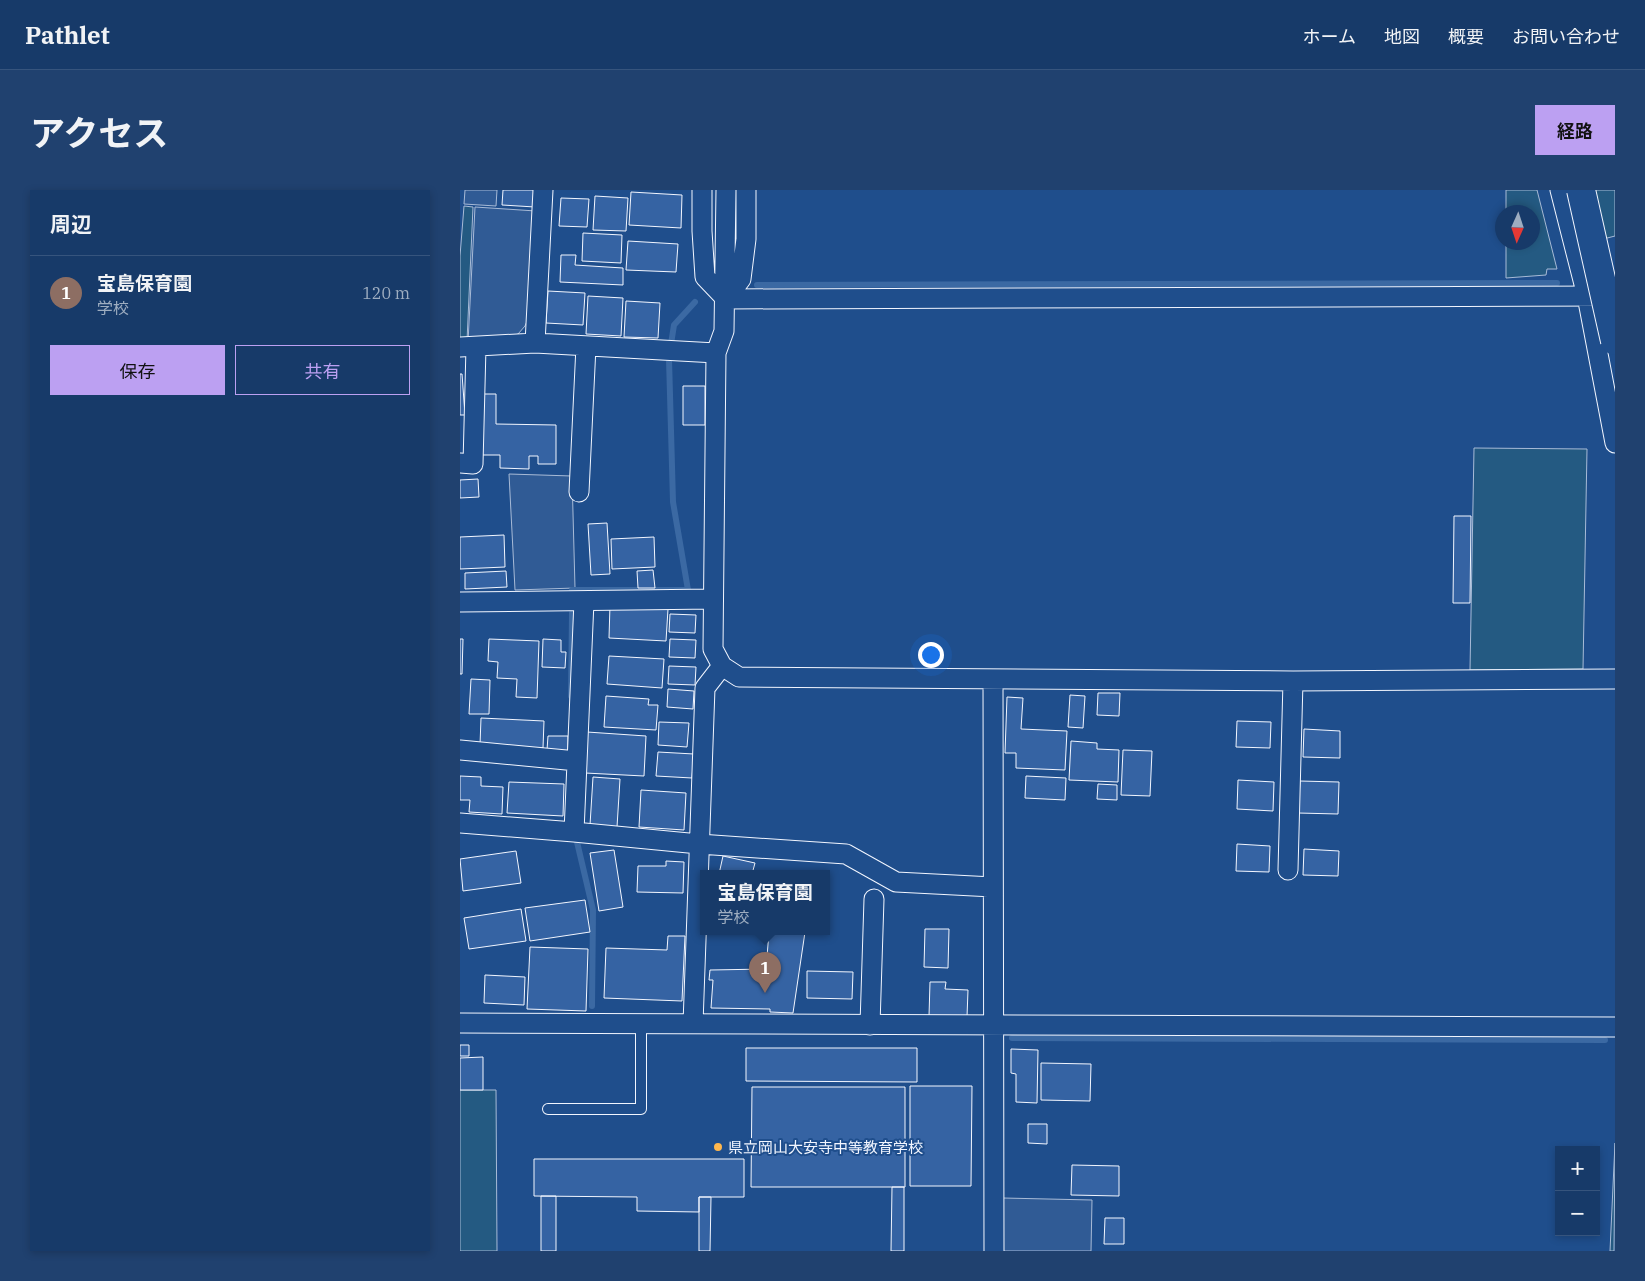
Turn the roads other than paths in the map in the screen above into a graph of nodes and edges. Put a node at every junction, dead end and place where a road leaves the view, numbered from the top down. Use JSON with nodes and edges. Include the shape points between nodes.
{"nodes":[{"id":1,"x":543,"y":190,"type":"edge"},
{"id":2,"x":702,"y":190,"type":"edge"},
{"id":3,"x":726,"y":190,"type":"edge"},
{"id":4,"x":746,"y":190,"type":"edge"},
{"id":5,"x":1560,"y":190,"type":"edge"},
{"id":6,"x":1581,"y":190,"type":"edge"},
{"id":7,"x":1587,"y":296,"type":"junction"},
{"id":8,"x":1615,"y":296,"type":"edge"},
{"id":9,"x":726,"y":299,"type":"junction"},
{"id":10,"x":1615,"y":341,"type":"edge"},
{"id":11,"x":535,"y":343,"type":"junction"},
{"id":12,"x":586,"y":346,"type":"junction"},
{"id":13,"x":468,"y":347,"type":"edge"},
{"id":14,"x":716,"y":353,"type":"junction"},
{"id":15,"x":1615,"y":443,"type":"edge"},
{"id":16,"x":460,"y":463,"type":"edge"},
{"id":17,"x":579,"y":492,"type":"dead end"},
{"id":18,"x":712,"y":599,"type":"junction"},
{"id":19,"x":584,"y":600,"type":"junction"},
{"id":20,"x":460,"y":602,"type":"edge"},
{"id":21,"x":722,"y":666,"type":"junction"},
{"id":22,"x":1615,"y":679,"type":"edge"},
{"id":23,"x":993,"y":680,"type":"junction"},
{"id":24,"x":1293,"y":681,"type":"junction"},
{"id":25,"x":460,"y":750,"type":"edge"},
{"id":26,"x":577,"y":761,"type":"junction"},
{"id":27,"x":460,"y":823,"type":"edge"},
{"id":28,"x":574,"y":832,"type":"junction"},
{"id":29,"x":699,"y":844,"type":"junction"},
{"id":30,"x":1288,"y":870,"type":"dead end"},
{"id":31,"x":993,"y":887,"type":"junction"},
{"id":32,"x":874,"y":899,"type":"dead end"},
{"id":33,"x":460,"y":1024,"type":"edge"},
{"id":34,"x":641,"y":1024,"type":"junction"},
{"id":35,"x":694,"y":1024,"type":"junction"},
{"id":36,"x":870,"y":1025,"type":"junction"},
{"id":37,"x":993,"y":1025,"type":"junction"},
{"id":38,"x":1615,"y":1027,"type":"edge"},
{"id":39,"x":548,"y":1109,"type":"dead end"},
{"id":40,"x":994,"y":1251,"type":"edge"}],
"edges":[{"from":1,"to":11,"type":"street"},
{"from":2,"to":9,"type":"street","via":[[705,278]]},
{"from":3,"to":9,"type":"street"},
{"from":4,"to":9,"type":"street","via":[[746,239],[741,279]]},
{"from":5,"to":7,"type":"street"},
{"from":6,"to":10,"type":"highway","bridge":true},
{"from":7,"to":8,"type":"street"},
{"from":7,"to":9,"type":"street"},
{"from":7,"to":15,"type":"street"},
{"from":9,"to":14,"type":"street","via":[[724,331]]},
{"from":11,"to":12,"type":"street"},
{"from":11,"to":13,"type":"street"},
{"from":12,"to":14,"type":"street"},
{"from":12,"to":17,"type":"street"},
{"from":13,"to":16,"type":"street","via":[[474,464]]},
{"from":14,"to":18,"type":"street"},
{"from":18,"to":19,"type":"street"},
{"from":18,"to":21,"type":"street","via":[[713,649]]},
{"from":19,"to":20,"type":"street"},
{"from":19,"to":26,"type":"street"},
{"from":21,"to":23,"type":"street","via":[[739,677]]},
{"from":21,"to":29,"type":"street","via":[[705,688]]},
{"from":22,"to":24,"type":"street"},
{"from":23,"to":24,"type":"street"},
{"from":23,"to":31,"type":"street"},
{"from":24,"to":30,"type":"street"},
{"from":25,"to":26,"type":"street"},
{"from":26,"to":28,"type":"street"},
{"from":27,"to":28,"type":"street"},
{"from":28,"to":29,"type":"street"},
{"from":29,"to":31,"type":"street","via":[[846,854],[896,882]]},
{"from":29,"to":35,"type":"street"},
{"from":31,"to":37,"type":"street"},
{"from":32,"to":36,"type":"street"},
{"from":33,"to":34,"type":"street"},
{"from":34,"to":35,"type":"street"},
{"from":34,"to":39,"type":"lane","via":[[641,1109]]},
{"from":35,"to":36,"type":"street"},
{"from":36,"to":37,"type":"street"},
{"from":37,"to":38,"type":"street"},
{"from":37,"to":40,"type":"street"}]}
